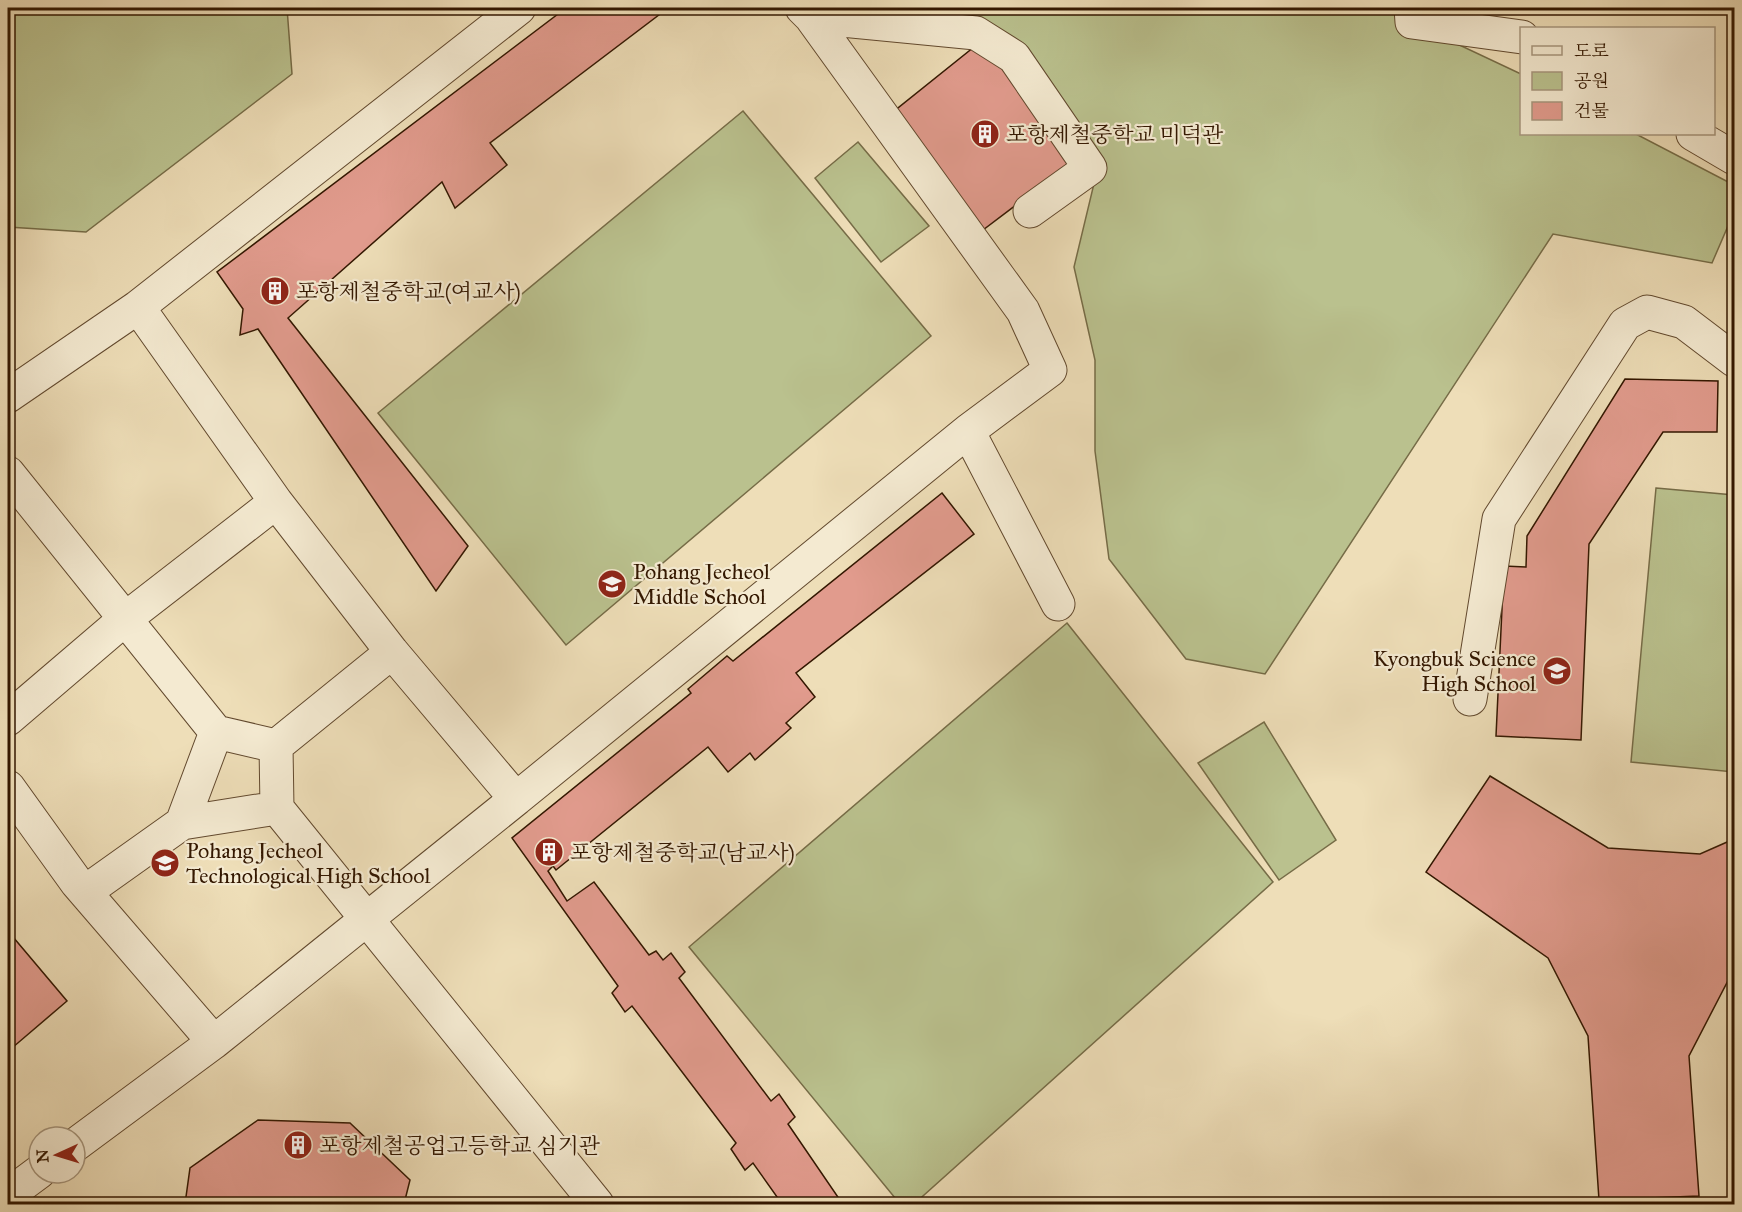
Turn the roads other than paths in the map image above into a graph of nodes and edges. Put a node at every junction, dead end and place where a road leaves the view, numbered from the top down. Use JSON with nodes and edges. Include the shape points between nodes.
{"nodes":[{"id":1,"x":519,"y":8,"type":"edge"},
{"id":2,"x":1411,"y":8,"type":"edge"},
{"id":3,"x":807,"y":12,"type":"edge"},
{"id":4,"x":1520,"y":37,"type":"edge"},
{"id":5,"x":1695,"y":135,"type":"edge"},
{"id":6,"x":1734,"y":158,"type":"edge"},
{"id":7,"x":1030,"y":212,"type":"dead end"},
{"id":8,"x":138,"y":307,"type":"junction"},
{"id":9,"x":1734,"y":360,"type":"edge"},
{"id":10,"x":8,"y":396,"type":"edge"},
{"id":11,"x":968,"y":431,"type":"junction"},
{"id":12,"x":8,"y":473,"type":"edge"},
{"id":13,"x":276,"y":502,"type":"junction"},
{"id":14,"x":1058,"y":604,"type":"dead end"},
{"id":15,"x":125,"y":619,"type":"junction"},
{"id":16,"x":392,"y":652,"type":"junction"},
{"id":17,"x":1470,"y":699,"type":"dead end"},
{"id":18,"x":8,"y":719,"type":"edge"},
{"id":19,"x":216,"y":732,"type":"junction"},
{"id":20,"x":276,"y":746,"type":"junction"},
{"id":21,"x":8,"y":787,"type":"edge"},
{"id":22,"x":516,"y":799,"type":"junction"},
{"id":23,"x":277,"y":808,"type":"junction"},
{"id":24,"x":182,"y":823,"type":"junction"},
{"id":25,"x":85,"y":892,"type":"junction"},
{"id":26,"x":366,"y":918,"type":"junction"},
{"id":27,"x":214,"y":1042,"type":"junction"},
{"id":28,"x":87,"y":1136,"type":"edge"},
{"id":29,"x":27,"y":1181,"type":"edge"},
{"id":30,"x":8,"y":1195,"type":"edge"},
{"id":31,"x":597,"y":1204,"type":"edge"}],
"edges":[{"from":1,"to":8,"type":"lane"},
{"from":2,"to":4,"type":"lane","via":[[1412,22]]},
{"from":3,"to":7,"type":"lane","via":[[976,33],[1014,57],[1090,168]]},
{"from":3,"to":11,"type":"lane","via":[[1023,311],[1050,370]]},
{"from":5,"to":6,"type":"lane"},
{"from":8,"to":10,"type":"lane"},
{"from":8,"to":13,"type":"lane"},
{"from":9,"to":17,"type":"lane","via":[[1684,322],[1647,312],[1625,324],[1499,519]]},
{"from":11,"to":14,"type":"lane"},
{"from":11,"to":22,"type":"lane"},
{"from":12,"to":15,"type":"lane"},
{"from":13,"to":15,"type":"lane"},
{"from":13,"to":16,"type":"lane"},
{"from":15,"to":18,"type":"lane"},
{"from":15,"to":19,"type":"lane"},
{"from":16,"to":20,"type":"lane"},
{"from":16,"to":22,"type":"lane"},
{"from":19,"to":20,"type":"lane"},
{"from":19,"to":24,"type":"lane"},
{"from":20,"to":23,"type":"lane"},
{"from":21,"to":25,"type":"lane"},
{"from":22,"to":26,"type":"lane"},
{"from":23,"to":24,"type":"lane"},
{"from":23,"to":26,"type":"lane"},
{"from":24,"to":25,"type":"lane"},
{"from":25,"to":27,"type":"lane"},
{"from":26,"to":27,"type":"lane"},
{"from":26,"to":31,"type":"lane"},
{"from":27,"to":28,"type":"lane"},
{"from":29,"to":30,"type":"lane"}]}
